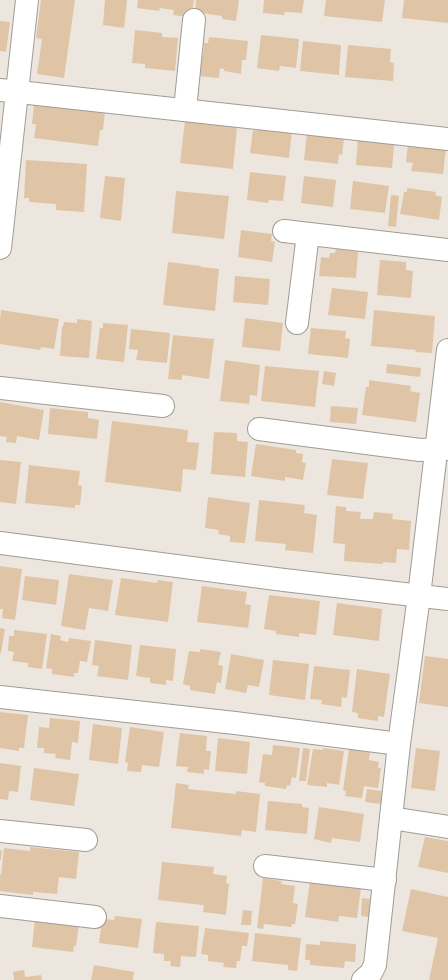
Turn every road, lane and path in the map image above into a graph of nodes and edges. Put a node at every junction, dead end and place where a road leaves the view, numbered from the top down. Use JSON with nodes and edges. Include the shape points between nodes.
{"nodes":[{"id":1,"x":27,"y":0,"type":"edge"},
{"id":2,"x":194,"y":20,"type":"dead end"},
{"id":3,"x":9,"y":91,"type":"edge"},
{"id":4,"x":185,"y":110,"type":"junction"},
{"id":5,"x":448,"y":139,"type":"edge"},
{"id":6,"x":2,"y":207,"type":"edge"},
{"id":7,"x":284,"y":231,"type":"dead end"},
{"id":8,"x":308,"y":234,"type":"junction"},
{"id":9,"x":0,"y":248,"type":"edge"},
{"id":10,"x":448,"y":250,"type":"edge"},
{"id":11,"x":297,"y":323,"type":"dead end"},
{"id":12,"x":448,"y":355,"type":"edge"},
{"id":13,"x":0,"y":388,"type":"edge"},
{"id":14,"x":163,"y":406,"type":"dead end"},
{"id":15,"x":259,"y":429,"type":"dead end"},
{"id":16,"x":442,"y":449,"type":"edge"},
{"id":17,"x":0,"y":543,"type":"edge"},
{"id":18,"x":419,"y":596,"type":"junction"},
{"id":19,"x":448,"y":599,"type":"edge"},
{"id":20,"x":0,"y":697,"type":"edge"},
{"id":21,"x":398,"y":744,"type":"junction"},
{"id":22,"x":391,"y":818,"type":"junction"},
{"id":23,"x":448,"y":827,"type":"edge"},
{"id":24,"x":0,"y":831,"type":"edge"},
{"id":25,"x":86,"y":840,"type":"dead end"},
{"id":26,"x":265,"y":866,"type":"dead end"},
{"id":27,"x":385,"y":880,"type":"junction"},
{"id":28,"x":0,"y":906,"type":"edge"},
{"id":29,"x":96,"y":917,"type":"dead end"},
{"id":30,"x":363,"y":980,"type":"edge"}],
"edges":[{"from":1,"to":3,"type":"street"},
{"from":2,"to":4,"type":"street"},
{"from":3,"to":4,"type":"street"},
{"from":3,"to":6,"type":"street"},
{"from":4,"to":5,"type":"street"},
{"from":6,"to":9,"type":"street"},
{"from":7,"to":8,"type":"street"},
{"from":8,"to":10,"type":"street"},
{"from":8,"to":11,"type":"street"},
{"from":12,"to":16,"type":"street"},
{"from":13,"to":14,"type":"street"},
{"from":15,"to":16,"type":"street","via":[[420,450]]},
{"from":16,"to":18,"type":"street"},
{"from":17,"to":18,"type":"street"},
{"from":18,"to":19,"type":"street"},
{"from":18,"to":21,"type":"street"},
{"from":20,"to":21,"type":"street"},
{"from":21,"to":22,"type":"street"},
{"from":22,"to":23,"type":"street"},
{"from":22,"to":27,"type":"street"},
{"from":24,"to":25,"type":"street"},
{"from":26,"to":27,"type":"street"},
{"from":27,"to":30,"type":"street","via":[[375,965]]},
{"from":28,"to":29,"type":"street"}]}
